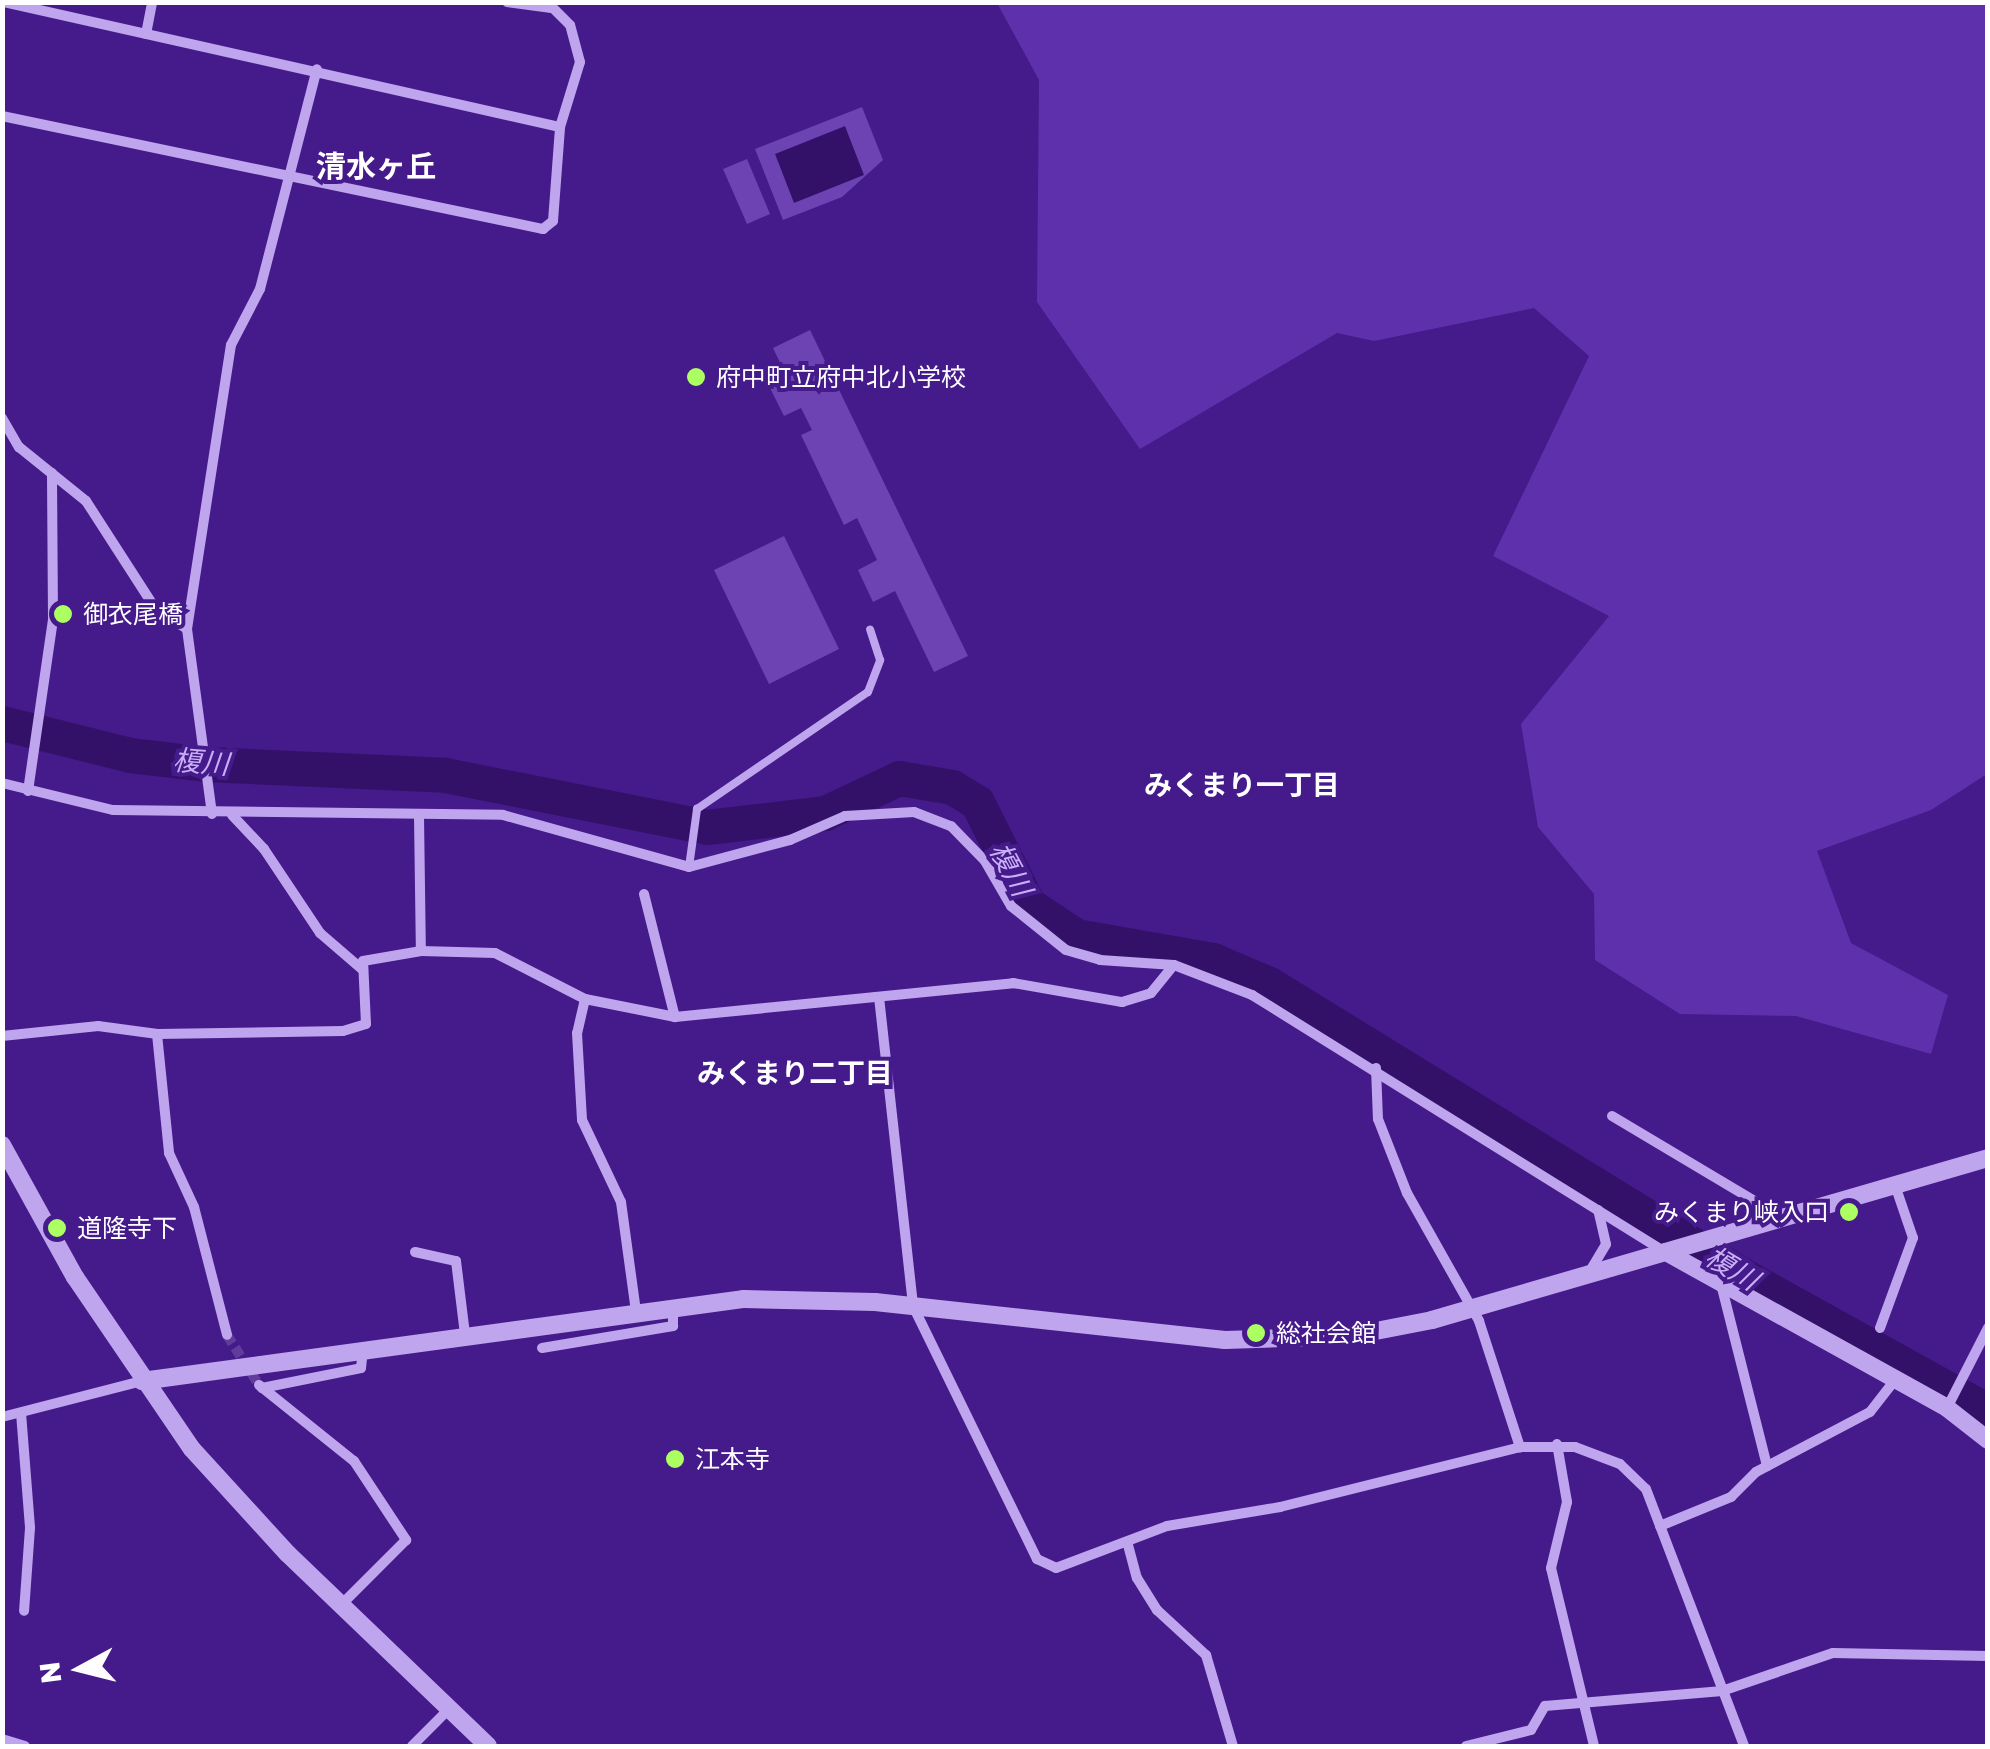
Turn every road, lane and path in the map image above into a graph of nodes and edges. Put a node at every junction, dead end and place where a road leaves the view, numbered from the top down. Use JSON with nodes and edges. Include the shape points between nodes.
{"nodes":[{"id":1,"x":4,"y":2,"type":"edge"},
{"id":2,"x":152,"y":2,"type":"edge"},
{"id":3,"x":508,"y":2,"type":"edge"},
{"id":4,"x":548,"y":5,"type":"edge"},
{"id":5,"x":146,"y":34,"type":"junction"},
{"id":6,"x":317,"y":70,"type":"junction"},
{"id":7,"x":2,"y":116,"type":"edge"},
{"id":8,"x":560,"y":127,"type":"junction"},
{"id":9,"x":290,"y":176,"type":"junction"},
{"id":10,"x":2,"y":418,"type":"edge"},
{"id":11,"x":52,"y":473,"type":"junction"},
{"id":12,"x":187,"y":630,"type":"junction"},
{"id":13,"x":870,"y":630,"type":"dead end"},
{"id":14,"x":2,"y":783,"type":"edge"},
{"id":15,"x":28,"y":791,"type":"junction"},
{"id":16,"x":212,"y":814,"type":"junction"},
{"id":17,"x":232,"y":814,"type":"junction"},
{"id":18,"x":419,"y":816,"type":"junction"},
{"id":19,"x":689,"y":867,"type":"junction"},
{"id":20,"x":644,"y":894,"type":"dead end"},
{"id":21,"x":421,"y":951,"type":"junction"},
{"id":22,"x":1174,"y":965,"type":"junction"},
{"id":23,"x":363,"y":970,"type":"junction"},
{"id":24,"x":879,"y":996,"type":"junction"},
{"id":25,"x":584,"y":998,"type":"junction"},
{"id":26,"x":675,"y":1017,"type":"junction"},
{"id":27,"x":158,"y":1034,"type":"junction"},
{"id":28,"x":2,"y":1036,"type":"edge"},
{"id":29,"x":1376,"y":1068,"type":"junction"},
{"id":30,"x":1612,"y":1116,"type":"dead end"},
{"id":31,"x":2,"y":1144,"type":"edge"},
{"id":32,"x":1988,"y":1158,"type":"edge"},
{"id":33,"x":1896,"y":1185,"type":"junction"},
{"id":34,"x":1596,"y":1208,"type":"junction"},
{"id":35,"x":1770,"y":1222,"type":"junction"},
{"id":36,"x":1672,"y":1250,"type":"junction"},
{"id":37,"x":415,"y":1252,"type":"dead end"},
{"id":38,"x":1586,"y":1275,"type":"junction"},
{"id":39,"x":1721,"y":1284,"type":"junction"},
{"id":40,"x":673,"y":1306,"type":"junction"},
{"id":41,"x":913,"y":1306,"type":"junction"},
{"id":42,"x":1472,"y":1308,"type":"junction"},
{"id":43,"x":636,"y":1311,"type":"junction"},
{"id":44,"x":1880,"y":1328,"type":"dead end"},
{"id":45,"x":1988,"y":1328,"type":"edge"},
{"id":46,"x":465,"y":1334,"type":"junction"},
{"id":47,"x":227,"y":1335,"type":"tunnel mouth"},
{"id":48,"x":362,"y":1348,"type":"junction"},
{"id":49,"x":542,"y":1348,"type":"dead end"},
{"id":50,"x":1895,"y":1380,"type":"junction"},
{"id":51,"x":142,"y":1381,"type":"junction"},
{"id":52,"x":1947,"y":1408,"type":"junction"},
{"id":53,"x":21,"y":1413,"type":"junction"},
{"id":54,"x":2,"y":1418,"type":"edge"},
{"id":55,"x":1988,"y":1440,"type":"edge"},
{"id":56,"x":1557,"y":1444,"type":"junction"},
{"id":57,"x":1520,"y":1447,"type":"junction"},
{"id":58,"x":1767,"y":1466,"type":"junction"},
{"id":59,"x":1660,"y":1526,"type":"junction"},
{"id":60,"x":1128,"y":1545,"type":"junction"},
{"id":61,"x":342,"y":1604,"type":"junction"},
{"id":62,"x":24,"y":1611,"type":"dead end"},
{"id":63,"x":1988,"y":1656,"type":"edge"},
{"id":64,"x":1722,"y":1690,"type":"junction"},
{"id":65,"x":1586,"y":1702,"type":"junction"},
{"id":66,"x":450,"y":1708,"type":"junction"},
{"id":67,"x":2,"y":1740,"type":"edge"},
{"id":68,"x":25,"y":1746,"type":"edge"},
{"id":69,"x":412,"y":1746,"type":"edge"},
{"id":70,"x":488,"y":1746,"type":"edge"},
{"id":71,"x":1234,"y":1746,"type":"edge"},
{"id":72,"x":1466,"y":1746,"type":"edge"},
{"id":73,"x":1594,"y":1746,"type":"edge"},
{"id":74,"x":1744,"y":1746,"type":"edge"}],
"edges":[{"from":1,"to":5,"type":"street"},
{"from":2,"to":5,"type":"street"},
{"from":3,"to":4,"type":"street"},
{"from":4,"to":8,"type":"street","via":[[570,25],[580,62]]},
{"from":5,"to":6,"type":"street"},
{"from":6,"to":8,"type":"street"},
{"from":6,"to":9,"type":"street"},
{"from":7,"to":9,"type":"street"},
{"from":8,"to":9,"type":"street","via":[[553,221],[543,229]]},
{"from":9,"to":12,"type":"street","via":[[260,289],[232,345]]},
{"from":10,"to":11,"type":"street","via":[[19,447]]},
{"from":11,"to":12,"type":"street","via":[[86,501],[155,608]]},
{"from":11,"to":15,"type":"street","via":[[53,619]]},
{"from":12,"to":16,"type":"street"},
{"from":13,"to":19,"type":"lane","via":[[880,660],[868,692],[697,809]]},
{"from":14,"to":15,"type":"street"},
{"from":15,"to":16,"type":"street","via":[[113,810]]},
{"from":16,"to":17,"type":"street"},
{"from":17,"to":18,"type":"street"},
{"from":17,"to":23,"type":"street","via":[[320,933]]},
{"from":18,"to":19,"type":"street","via":[[503,815]]},
{"from":18,"to":21,"type":"street"},
{"from":19,"to":22,"type":"street","via":[[790,840],[845,816],[914,812],[952,826],[985,861],[1010,906],[1066,950],[1100,960]]},
{"from":20,"to":26,"type":"street"},
{"from":21,"to":23,"type":"street","via":[[370,956]]},
{"from":21,"to":25,"type":"street","via":[[496,953]]},
{"from":22,"to":24,"type":"street","via":[[1151,993],[1122,1002],[1013,983]]},
{"from":22,"to":29,"type":"street","via":[[1252,994]]},
{"from":23,"to":27,"type":"street","via":[[370,1003],[366,1024],[355,1028],[297,1035]]},
{"from":24,"to":26,"type":"street"},
{"from":24,"to":41,"type":"street"},
{"from":25,"to":26,"type":"street"},
{"from":25,"to":43,"type":"street","via":[[577,1033],[582,1120],[621,1202]]},
{"from":27,"to":28,"type":"street","via":[[109,1026]]},
{"from":27,"to":47,"type":"street","via":[[169,1153],[194,1207]]},
{"from":29,"to":34,"type":"street"},
{"from":29,"to":42,"type":"street","via":[[1378,1120]]},
{"from":30,"to":35,"type":"street","via":[[1756,1202]]},
{"from":31,"to":51,"type":"street","via":[[74,1277]]},
{"from":32,"to":33,"type":"street"},
{"from":33,"to":35,"type":"street"},
{"from":33,"to":44,"type":"street","via":[[1913,1238]]},
{"from":34,"to":36,"type":"street"},
{"from":34,"to":38,"type":"street","via":[[1606,1244]]},
{"from":35,"to":36,"type":"street"},
{"from":36,"to":38,"type":"street"},
{"from":36,"to":39,"type":"street"},
{"from":37,"to":46,"type":"street","via":[[456,1261]]},
{"from":38,"to":42,"type":"street"},
{"from":39,"to":50,"type":"street"},
{"from":39,"to":58,"type":"street"},
{"from":40,"to":41,"type":"street","via":[[777,1298]]},
{"from":40,"to":43,"type":"street"},
{"from":40,"to":49,"type":"street","via":[[673,1326]]},
{"from":41,"to":42,"type":"street","via":[[1267,1342],[1350,1336]]},
{"from":41,"to":60,"type":"street","via":[[1037,1559],[1056,1568]]},
{"from":42,"to":57,"type":"street"},
{"from":43,"to":46,"type":"street"},
{"from":45,"to":52,"type":"street"},
{"from":46,"to":48,"type":"street"},
{"from":48,"to":51,"type":"street"},
{"from":48,"to":61,"type":"street","via":[[361,1368],[261,1386],[354,1461],[406,1540]]},
{"from":50,"to":52,"type":"street"},
{"from":50,"to":58,"type":"street","via":[[1870,1412]]},
{"from":51,"to":53,"type":"street"},
{"from":51,"to":61,"type":"street","via":[[192,1448]]},
{"from":52,"to":55,"type":"street"},
{"from":53,"to":54,"type":"street"},
{"from":53,"to":62,"type":"street","via":[[30,1528]]},
{"from":56,"to":57,"type":"street"},
{"from":56,"to":59,"type":"street","via":[[1620,1464],[1646,1489]]},
{"from":56,"to":65,"type":"street","via":[[1567,1502],[1551,1568]]},
{"from":57,"to":60,"type":"street","via":[[1280,1507],[1166,1526]]},
{"from":58,"to":59,"type":"street","via":[[1731,1497]]},
{"from":59,"to":64,"type":"street"},
{"from":60,"to":71,"type":"street","via":[[1137,1578],[1157,1610],[1206,1655]]},
{"from":61,"to":66,"type":"street"},
{"from":63,"to":64,"type":"street","via":[[1834,1654]]},
{"from":64,"to":65,"type":"street"},
{"from":64,"to":74,"type":"street"},
{"from":65,"to":72,"type":"street","via":[[1546,1706],[1531,1730]]},
{"from":65,"to":73,"type":"street"},
{"from":66,"to":69,"type":"street"},
{"from":66,"to":70,"type":"street"},
{"from":67,"to":68,"type":"street"}]}
